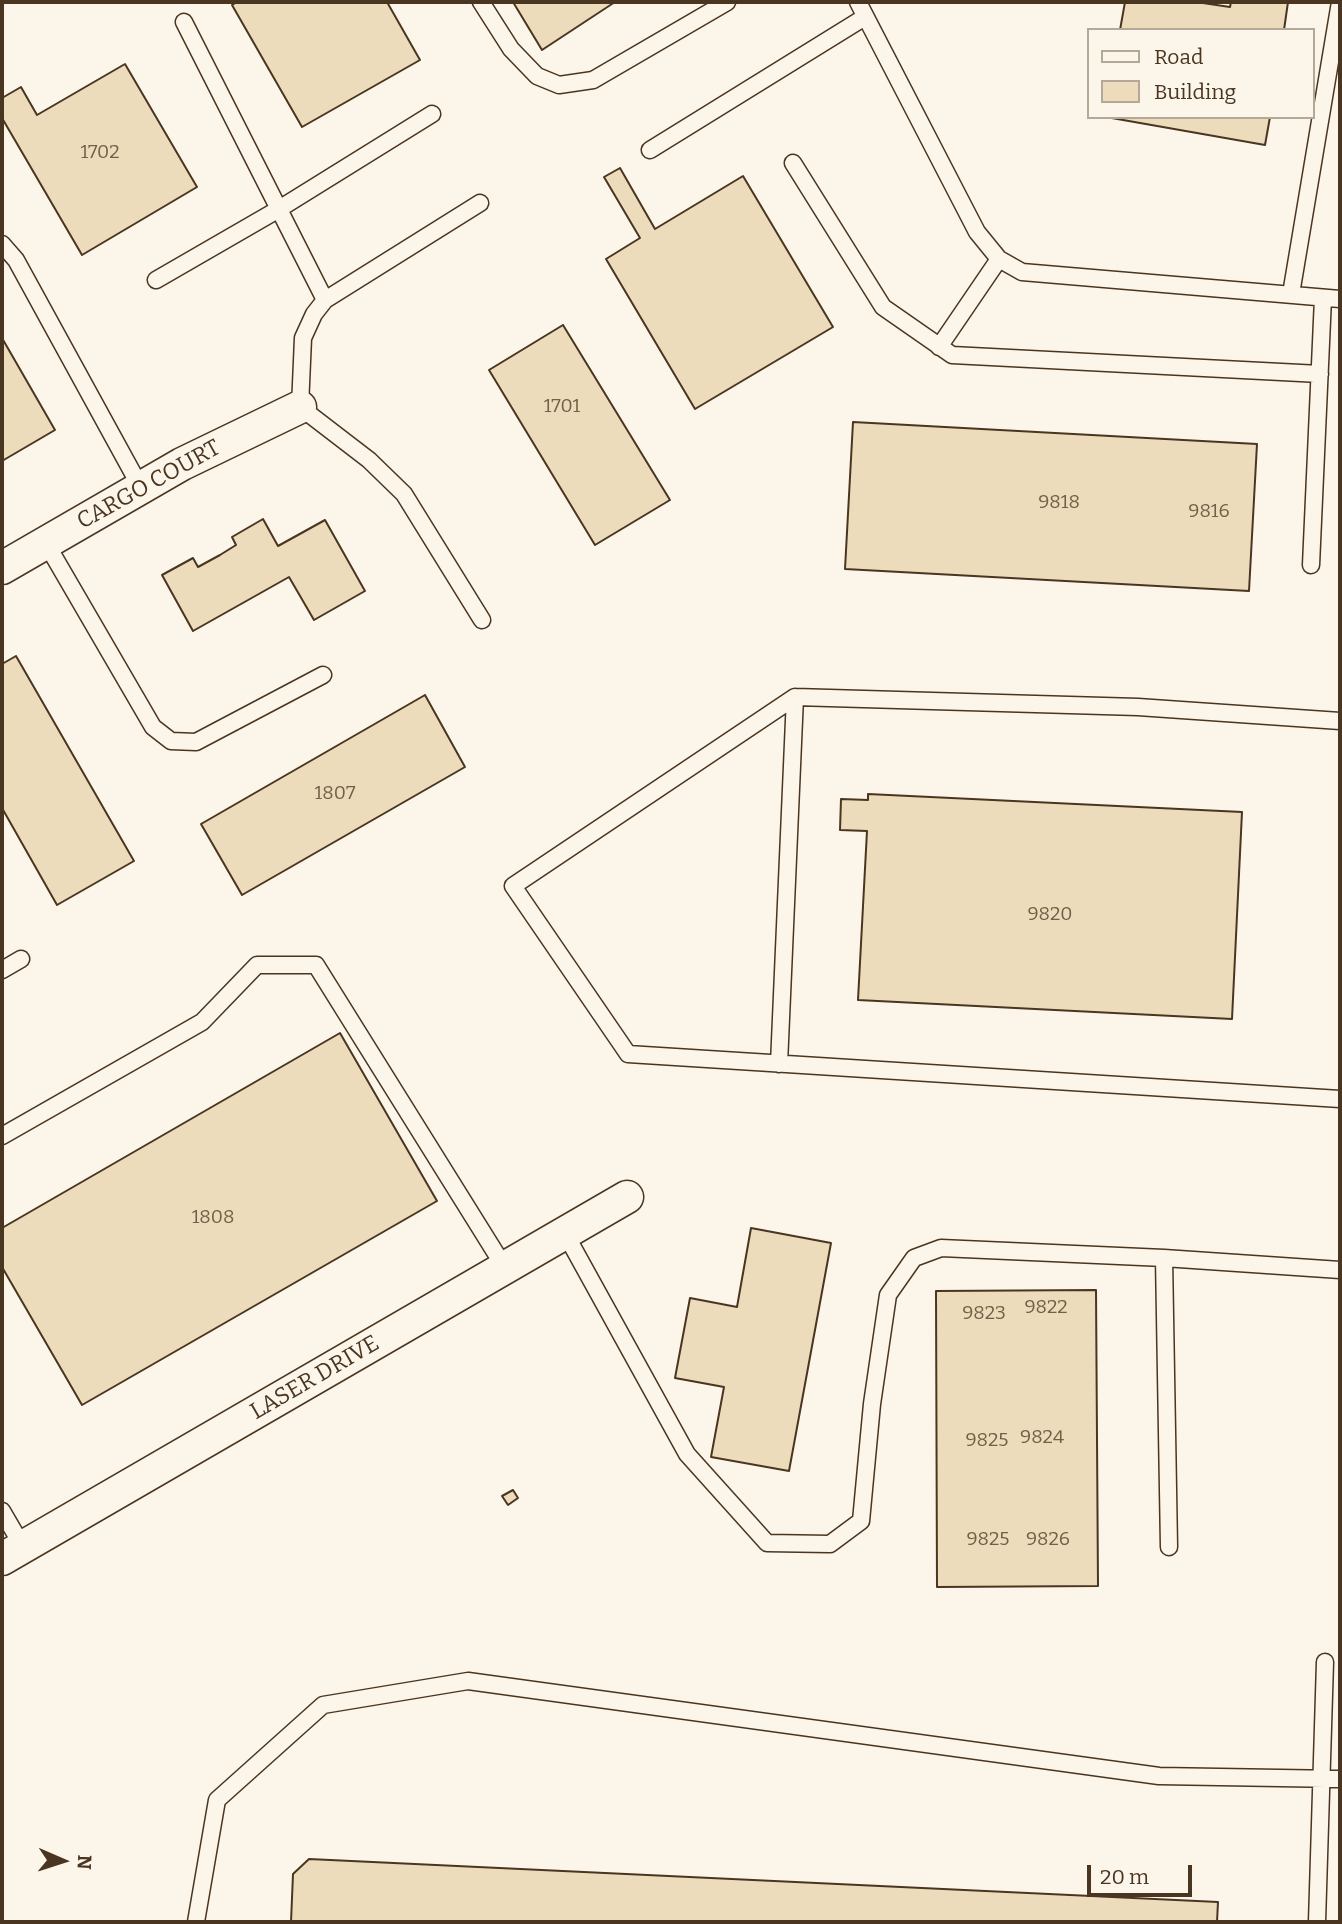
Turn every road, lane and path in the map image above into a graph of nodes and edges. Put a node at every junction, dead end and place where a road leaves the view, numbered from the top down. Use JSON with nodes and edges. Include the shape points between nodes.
{"nodes":[{"id":1,"x":481,"y":2,"type":"edge"},
{"id":2,"x":727,"y":2,"type":"edge"},
{"id":3,"x":858,"y":2,"type":"edge"},
{"id":4,"x":1339,"y":7,"type":"edge"},
{"id":5,"x":865,"y":17,"type":"junction"},
{"id":6,"x":184,"y":22,"type":"dead end"},
{"id":7,"x":432,"y":114,"type":"dead end"},
{"id":8,"x":650,"y":150,"type":"dead end"},
{"id":9,"x":793,"y":163,"type":"dead end"},
{"id":10,"x":480,"y":203,"type":"dead end"},
{"id":11,"x":279,"y":209,"type":"junction"},
{"id":12,"x":2,"y":244,"type":"edge"},
{"id":13,"x":999,"y":259,"type":"junction"},
{"id":14,"x":156,"y":280,"type":"dead end"},
{"id":15,"x":1291,"y":294,"type":"junction"},
{"id":16,"x":1323,"y":298,"type":"junction"},
{"id":17,"x":1340,"y":299,"type":"edge"},
{"id":18,"x":324,"y":300,"type":"junction"},
{"id":19,"x":939,"y":347,"type":"junction"},
{"id":20,"x":1320,"y":374,"type":"junction"},
{"id":21,"x":300,"y":407,"type":"junction"},
{"id":22,"x":141,"y":488,"type":"junction"},
{"id":23,"x":46,"y":543,"type":"junction"},
{"id":24,"x":1311,"y":565,"type":"dead end"},
{"id":25,"x":2,"y":568,"type":"edge"},
{"id":26,"x":482,"y":620,"type":"dead end"},
{"id":27,"x":323,"y":675,"type":"dead end"},
{"id":28,"x":795,"y":697,"type":"junction"},
{"id":29,"x":1340,"y":721,"type":"edge"},
{"id":30,"x":21,"y":959,"type":"dead end"},
{"id":31,"x":2,"y":970,"type":"edge"},
{"id":32,"x":779,"y":1064,"type":"junction"},
{"id":33,"x":1340,"y":1099,"type":"edge"},
{"id":34,"x":2,"y":1136,"type":"edge"},
{"id":35,"x":627,"y":1198,"type":"dead end"},
{"id":36,"x":565,"y":1233,"type":"junction"},
{"id":37,"x":1164,"y":1258,"type":"junction"},
{"id":38,"x":505,"y":1268,"type":"junction"},
{"id":39,"x":1340,"y":1270,"type":"edge"},
{"id":40,"x":2,"y":1511,"type":"edge"},
{"id":41,"x":1169,"y":1548,"type":"dead end"},
{"id":42,"x":12,"y":1553,"type":"edge"},
{"id":43,"x":1325,"y":1662,"type":"dead end"},
{"id":44,"x":1321,"y":1779,"type":"junction"},
{"id":45,"x":1340,"y":1779,"type":"edge"},
{"id":46,"x":196,"y":1922,"type":"edge"},
{"id":47,"x":1317,"y":1922,"type":"edge"}],
"edges":[{"from":1,"to":2,"type":"lane","via":[[511,49],[537,76],[559,85],[593,80]]},
{"from":3,"to":5,"type":"lane"},
{"from":4,"to":15,"type":"lane"},
{"from":5,"to":8,"type":"lane"},
{"from":5,"to":13,"type":"lane","via":[[977,232]]},
{"from":6,"to":11,"type":"lane"},
{"from":7,"to":11,"type":"lane"},
{"from":9,"to":19,"type":"lane","via":[[883,307]]},
{"from":10,"to":18,"type":"lane"},
{"from":11,"to":14,"type":"lane"},
{"from":11,"to":18,"type":"lane"},
{"from":12,"to":22,"type":"lane","via":[[16,260]]},
{"from":13,"to":15,"type":"lane","via":[[1022,272]]},
{"from":13,"to":19,"type":"lane"},
{"from":15,"to":16,"type":"lane"},
{"from":16,"to":17,"type":"lane"},
{"from":16,"to":20,"type":"lane"},
{"from":18,"to":21,"type":"lane","via":[[303,338]]},
{"from":19,"to":20,"type":"lane","via":[[952,355]]},
{"from":20,"to":24,"type":"lane"},
{"from":21,"to":22,"type":"street","name":"CARGO COURT"},
{"from":21,"to":26,"type":"lane","via":[[369,460],[404,494]]},
{"from":22,"to":23,"type":"street","name":"CARGO COURT"},
{"from":23,"to":25,"type":"street","name":"CARGO COURT"},
{"from":23,"to":27,"type":"lane","via":[[153,727],[171,741],[196,742]]},
{"from":28,"to":29,"type":"lane","via":[[1138,707]]},
{"from":28,"to":32,"type":"lane"},
{"from":28,"to":32,"type":"lane","via":[[513,886],[628,1054]]},
{"from":30,"to":31,"type":"lane"},
{"from":32,"to":33,"type":"lane"},
{"from":34,"to":38,"type":"lane","via":[[202,1022],[257,965],[316,965]]},
{"from":35,"to":36,"type":"street","name":"LASER DRIVE"},
{"from":36,"to":37,"type":"lane","via":[[687,1454],[767,1543],[830,1544],[861,1521],[888,1295],[914,1258],[941,1248]]},
{"from":36,"to":38,"type":"street","name":"LASER DRIVE"},
{"from":37,"to":39,"type":"lane"},
{"from":37,"to":41,"type":"lane"},
{"from":38,"to":42,"type":"street","name":"LASER DRIVE"},
{"from":40,"to":42,"type":"lane"},
{"from":43,"to":44,"type":"lane"},
{"from":44,"to":45,"type":"lane"},
{"from":44,"to":46,"type":"lane","via":[[1159,1776],[468,1681],[323,1705],[217,1800]]},
{"from":44,"to":47,"type":"lane"}]}
